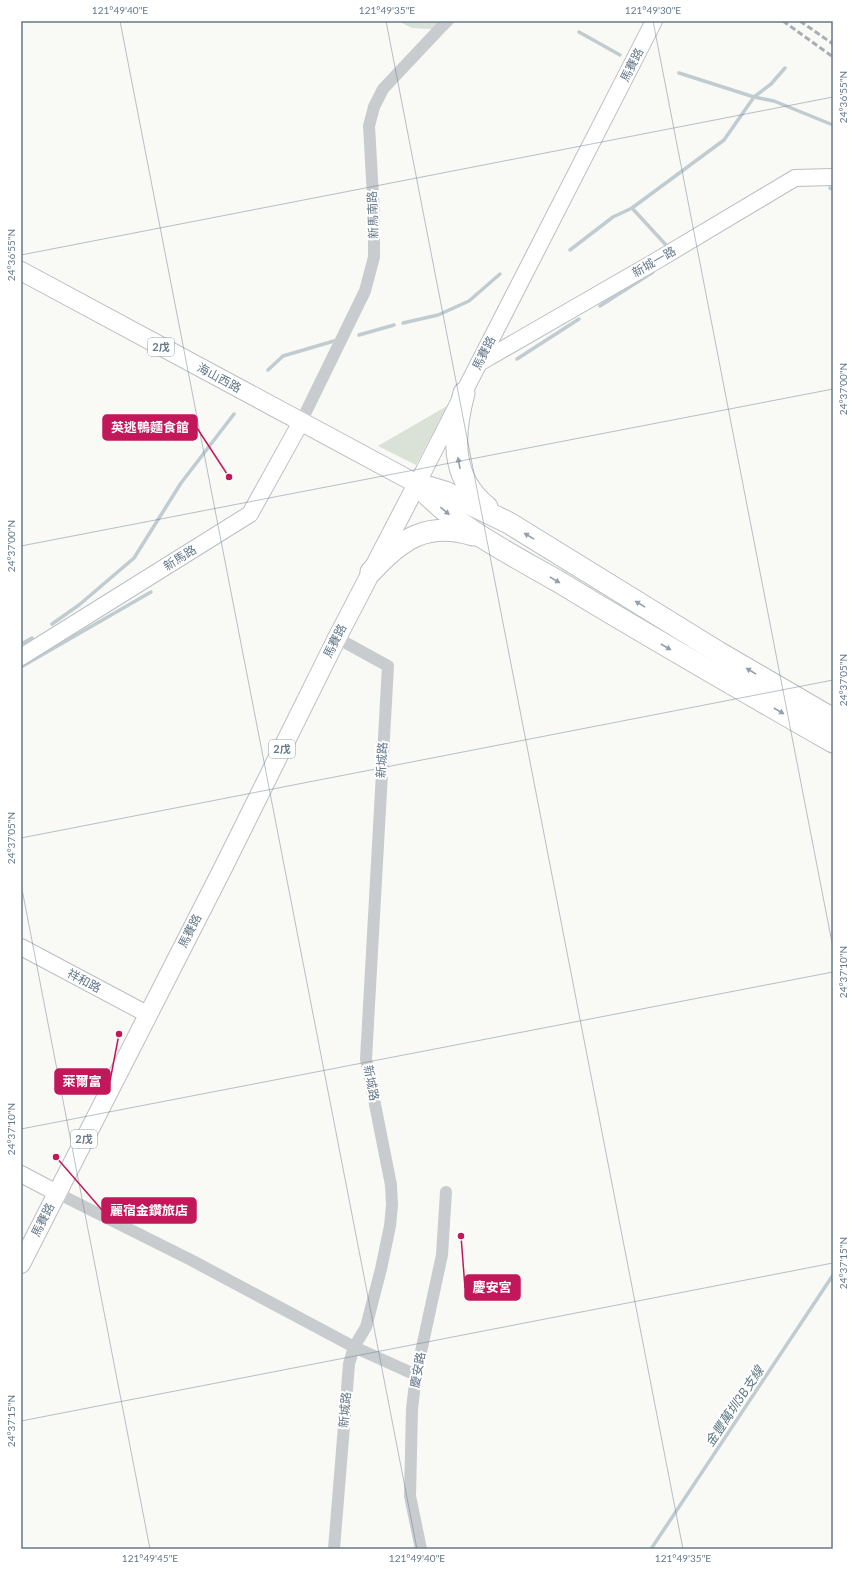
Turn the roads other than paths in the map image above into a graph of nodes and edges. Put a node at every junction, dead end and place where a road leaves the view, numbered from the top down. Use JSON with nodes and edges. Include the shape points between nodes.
{"nodes":[{"id":1,"x":447,"y":21,"type":"edge"},
{"id":2,"x":654,"y":21,"type":"edge"},
{"id":3,"x":833,"y":177,"type":"edge"},
{"id":4,"x":21,"y":272,"type":"edge"},
{"id":5,"x":479,"y":363,"type":"junction"},
{"id":6,"x":464,"y":393,"type":"junction"},
{"id":7,"x":301,"y":422,"type":"junction"},
{"id":8,"x":417,"y":484,"type":"junction"},
{"id":9,"x":508,"y":524,"type":"junction"},
{"id":10,"x":486,"y":539,"type":"junction"},
{"id":11,"x":371,"y":572,"type":"junction"},
{"id":12,"x":337,"y":638,"type":"junction"},
{"id":13,"x":21,"y":657,"type":"edge"},
{"id":14,"x":833,"y":719,"type":"edge"},
{"id":15,"x":833,"y":742,"type":"edge"},
{"id":16,"x":21,"y":947,"type":"edge"},
{"id":17,"x":147,"y":1014,"type":"junction"},
{"id":18,"x":21,"y":1174,"type":"edge"},
{"id":19,"x":57,"y":1192,"type":"junction"},
{"id":20,"x":446,"y":1192,"type":"dead end"},
{"id":21,"x":23,"y":1254,"type":"edge"},
{"id":22,"x":354,"y":1347,"type":"junction"},
{"id":23,"x":416,"y":1375,"type":"junction"},
{"id":24,"x":334,"y":1549,"type":"edge"},
{"id":25,"x":420,"y":1549,"type":"edge"}],
"edges":[{"from":1,"to":7,"type":"street","name":"新馬南路","via":[[383,89],[374,107],[369,126],[374,214],[374,257],[370,276]]},
{"from":2,"to":5,"type":"street","name":"馬賽路"},
{"from":3,"to":5,"type":"street","name":"新城一路","via":[[795,178]]},
{"from":4,"to":7,"type":"main road","name":"海山西路","number":"2戊"},
{"from":5,"to":6,"type":"street","name":"馬賽路"},
{"from":6,"to":8,"type":"street","name":"馬賽路"},
{"from":9,"to":6,"type":"highway","one_way":true,"via":[[484,505],[464,481],[456,436]]},
{"from":7,"to":8,"type":"main road","name":"海山西路","number":"2戊"},
{"from":7,"to":13,"type":"street","name":"新馬路","via":[[250,514]]},
{"from":8,"to":9,"type":"highway","via":[[445,492]]},
{"from":8,"to":10,"type":"highway","one_way":true,"via":[[450,515]]},
{"from":8,"to":11,"type":"main road","name":"馬賽路","number":"2戊"},
{"from":14,"to":9,"type":"highway","one_way":true},
{"from":10,"to":11,"type":"highway","via":[[460,531],[434,530],[401,544],[387,554]]},
{"from":10,"to":15,"type":"highway","one_way":true,"via":[[647,636]]},
{"from":11,"to":12,"type":"main road","name":"馬賽路","number":"2戊"},
{"from":12,"to":17,"type":"main road","name":"馬賽路","number":"2戊"},
{"from":12,"to":22,"type":"street","name":"新城路","via":[[388,666],[366,1059],[392,1205],[387,1240],[366,1327]]},
{"from":16,"to":17,"type":"street","name":"祥和路"},
{"from":17,"to":19,"type":"main road","name":"馬賽路","number":"2戊"},
{"from":18,"to":19,"type":"street"},
{"from":19,"to":21,"type":"main road","name":"馬賽路","number":"2戊"},
{"from":19,"to":22,"type":"street"},
{"from":20,"to":23,"type":"street","name":"慶安路","via":[[442,1255]]},
{"from":22,"to":23,"type":"street"},
{"from":22,"to":24,"type":"street","name":"新城路","via":[[349,1364]]},
{"from":23,"to":25,"type":"street","name":"慶安路","via":[[412,1409],[410,1496]]}]}
